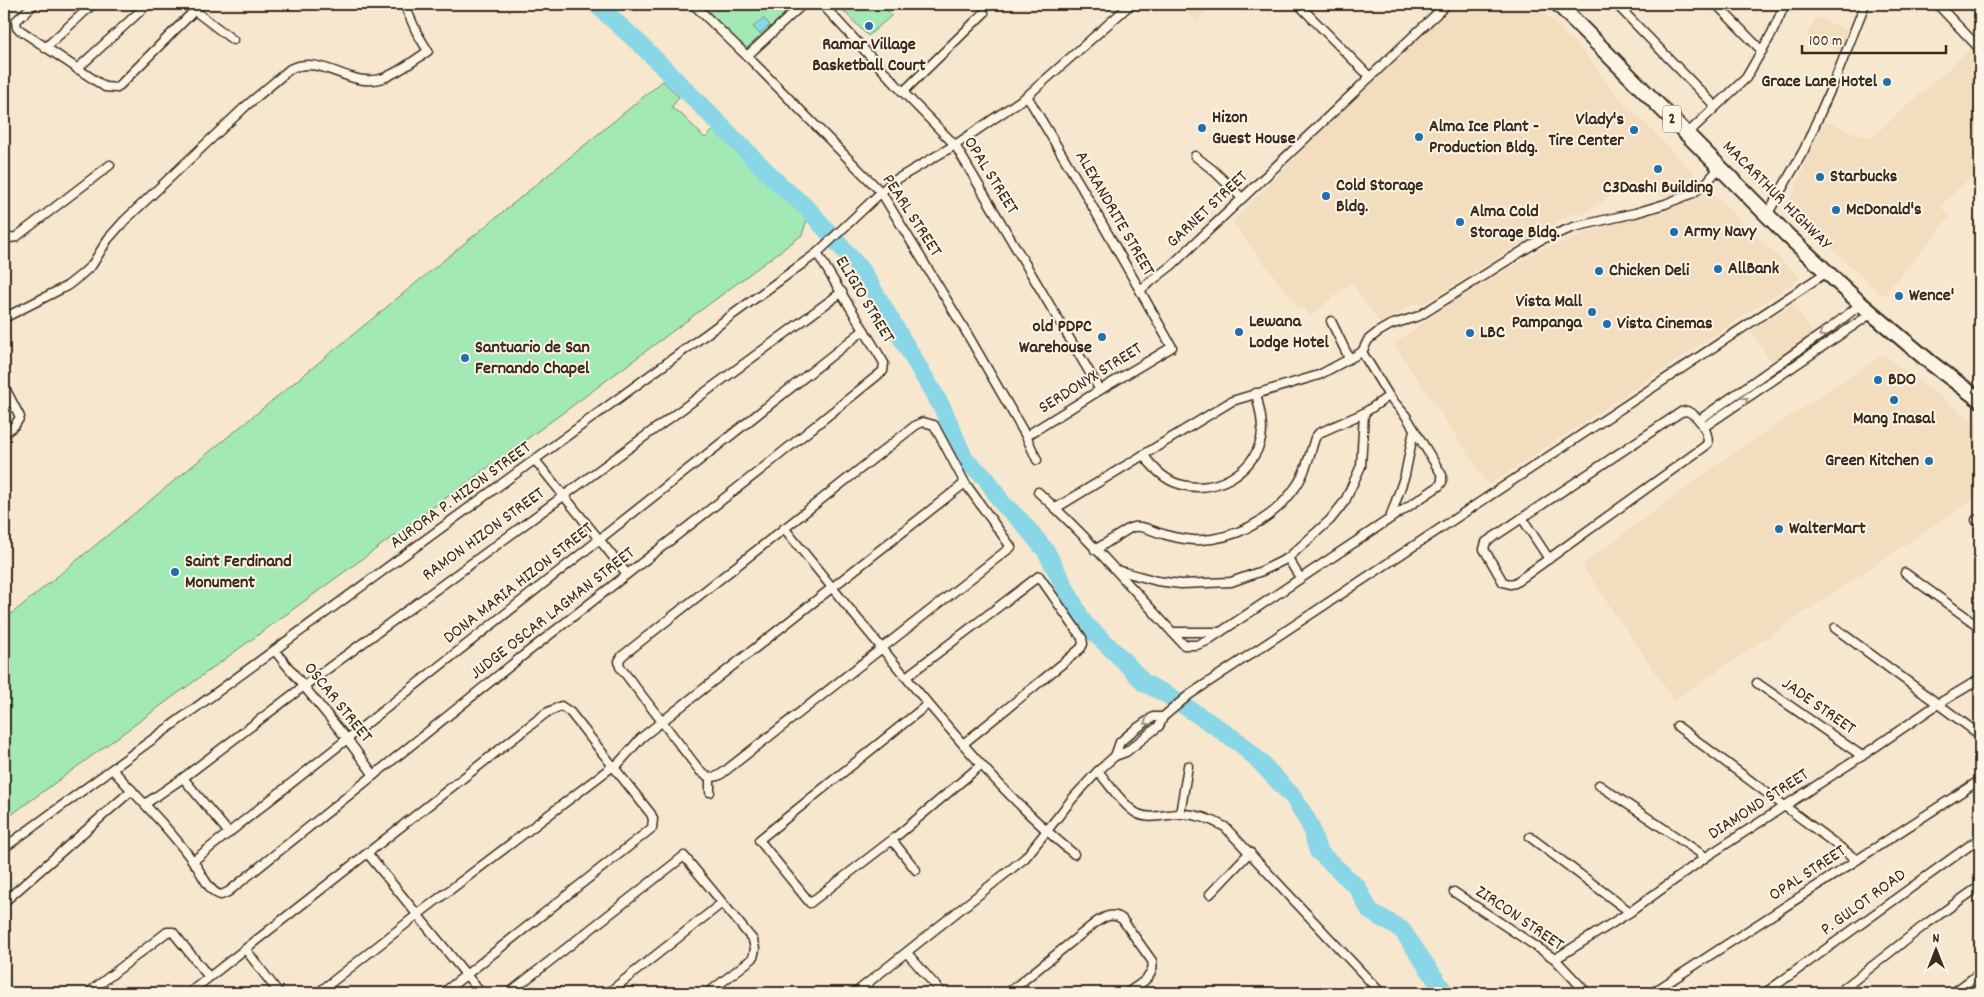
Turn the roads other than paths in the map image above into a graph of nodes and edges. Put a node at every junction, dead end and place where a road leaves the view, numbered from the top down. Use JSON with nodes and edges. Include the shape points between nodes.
{"nodes":[{"id":1,"x":34,"y":4,"type":"edge"},
{"id":2,"x":93,"y":4,"type":"edge"},
{"id":3,"x":148,"y":4,"type":"edge"},
{"id":4,"x":186,"y":4,"type":"edge"},
{"id":5,"x":201,"y":4,"type":"edge"},
{"id":6,"x":404,"y":4,"type":"edge"},
{"id":7,"x":693,"y":4,"type":"edge"},
{"id":8,"x":803,"y":4,"type":"edge"},
{"id":9,"x":822,"y":4,"type":"edge"},
{"id":10,"x":1131,"y":4,"type":"edge"},
{"id":11,"x":1298,"y":4,"type":"edge"},
{"id":12,"x":1447,"y":4,"type":"edge"},
{"id":13,"x":1558,"y":4,"type":"edge"},
{"id":14,"x":1616,"y":4,"type":"edge"},
{"id":15,"x":1716,"y":4,"type":"edge"},
{"id":16,"x":1785,"y":4,"type":"edge"},
{"id":17,"x":1865,"y":4,"type":"edge"},
{"id":18,"x":1937,"y":4,"type":"edge"},
{"id":19,"x":194,"y":10,"type":"junction"},
{"id":20,"x":984,"y":13,"type":"dead end"},
{"id":21,"x":233,"y":40,"type":"dead end"},
{"id":22,"x":45,"y":48,"type":"junction"},
{"id":23,"x":1980,"y":49,"type":"edge"},
{"id":24,"x":1762,"y":51,"type":"junction"},
{"id":25,"x":747,"y":56,"type":"junction"},
{"id":26,"x":77,"y":69,"type":"junction"},
{"id":27,"x":1370,"y":77,"type":"junction"},
{"id":28,"x":903,"y":92,"type":"junction"},
{"id":29,"x":1027,"y":96,"type":"junction"},
{"id":30,"x":1715,"y":106,"type":"junction"},
{"id":31,"x":1686,"y":134,"type":"junction"},
{"id":32,"x":955,"y":145,"type":"junction"},
{"id":33,"x":1195,"y":156,"type":"dead end"},
{"id":34,"x":110,"y":165,"type":"dead end"},
{"id":35,"x":1720,"y":167,"type":"junction"},
{"id":36,"x":881,"y":192,"type":"junction"},
{"id":37,"x":1242,"y":198,"type":"junction"},
{"id":38,"x":1767,"y":215,"type":"junction"},
{"id":39,"x":4,"y":239,"type":"edge"},
{"id":40,"x":817,"y":252,"type":"junction"},
{"id":41,"x":1827,"y":272,"type":"junction"},
{"id":42,"x":1140,"y":290,"type":"junction"},
{"id":43,"x":842,"y":292,"type":"junction"},
{"id":44,"x":1860,"y":304,"type":"junction"},
{"id":45,"x":1872,"y":313,"type":"junction"},
{"id":46,"x":4,"y":318,"type":"edge"},
{"id":47,"x":1331,"y":321,"type":"dead end"},
{"id":48,"x":864,"y":330,"type":"junction"},
{"id":49,"x":1172,"y":347,"type":"joint"},
{"id":50,"x":1362,"y":352,"type":"junction"},
{"id":51,"x":1350,"y":358,"type":"junction"},
{"id":52,"x":884,"y":363,"type":"joint"},
{"id":53,"x":4,"y":386,"type":"edge"},
{"id":54,"x":1100,"y":390,"type":"junction"},
{"id":55,"x":1256,"y":393,"type":"junction"},
{"id":56,"x":1389,"y":396,"type":"junction"},
{"id":57,"x":1980,"y":400,"type":"edge"},
{"id":58,"x":1364,"y":413,"type":"junction"},
{"id":59,"x":1701,"y":423,"type":"junction"},
{"id":60,"x":1414,"y":430,"type":"junction"},
{"id":61,"x":4,"y":434,"type":"edge"},
{"id":62,"x":1026,"y":436,"type":"junction"},
{"id":63,"x":1144,"y":456,"type":"junction"},
{"id":64,"x":535,"y":460,"type":"junction"},
{"id":65,"x":1037,"y":460,"type":"dead end"},
{"id":66,"x":965,"y":483,"type":"junction"},
{"id":67,"x":1038,"y":492,"type":"dead end"},
{"id":68,"x":564,"y":496,"type":"junction"},
{"id":69,"x":1056,"y":508,"type":"junction"},
{"id":70,"x":1390,"y":518,"type":"junction"},
{"id":71,"x":1522,"y":518,"type":"junction"},
{"id":72,"x":784,"y":528,"type":"junction"},
{"id":73,"x":599,"y":539,"type":"junction"},
{"id":74,"x":1095,"y":550,"type":"junction"},
{"id":75,"x":1288,"y":558,"type":"junction"},
{"id":76,"x":1549,"y":559,"type":"junction"},
{"id":77,"x":1117,"y":570,"type":"junction"},
{"id":78,"x":1905,"y":573,"type":"dead end"},
{"id":79,"x":627,"y":574,"type":"junction"},
{"id":80,"x":1300,"y":578,"type":"junction"},
{"id":81,"x":832,"y":588,"type":"junction"},
{"id":82,"x":1835,"y":628,"type":"dead end"},
{"id":83,"x":1980,"y":628,"type":"edge"},
{"id":84,"x":1172,"y":632,"type":"junction"},
{"id":85,"x":1219,"y":632,"type":"junction"},
{"id":86,"x":881,"y":648,"type":"junction"},
{"id":87,"x":275,"y":651,"type":"junction"},
{"id":88,"x":906,"y":677,"type":"junction"},
{"id":89,"x":1980,"y":678,"type":"edge"},
{"id":90,"x":1757,"y":683,"type":"dead end"},
{"id":91,"x":304,"y":686,"type":"junction"},
{"id":92,"x":928,"y":704,"type":"junction"},
{"id":93,"x":1938,"y":704,"type":"junction"},
{"id":94,"x":1163,"y":717,"type":"junction"},
{"id":95,"x":663,"y":722,"type":"junction"},
{"id":96,"x":1677,"y":726,"type":"dead end"},
{"id":97,"x":1980,"y":734,"type":"edge"},
{"id":98,"x":347,"y":739,"type":"junction"},
{"id":99,"x":963,"y":744,"type":"junction"},
{"id":100,"x":1115,"y":756,"type":"junction"},
{"id":101,"x":1862,"y":756,"type":"junction"},
{"id":102,"x":981,"y":765,"type":"junction"},
{"id":103,"x":613,"y":766,"type":"junction"},
{"id":104,"x":1188,"y":766,"type":"dead end"},
{"id":105,"x":113,"y":770,"type":"junction"},
{"id":106,"x":1098,"y":771,"type":"junction"},
{"id":107,"x":374,"y":775,"type":"junction"},
{"id":108,"x":183,"y":778,"type":"junction"},
{"id":109,"x":710,"y":778,"type":"junction"},
{"id":110,"x":1980,"y":780,"type":"edge"},
{"id":111,"x":1599,"y":784,"type":"dead end"},
{"id":112,"x":132,"y":790,"type":"junction"},
{"id":113,"x":710,"y":792,"type":"dead end"},
{"id":114,"x":145,"y":804,"type":"junction"},
{"id":115,"x":1784,"y":806,"type":"junction"},
{"id":116,"x":1180,"y":814,"type":"junction"},
{"id":117,"x":1047,"y":832,"type":"junction"},
{"id":118,"x":229,"y":833,"type":"junction"},
{"id":119,"x":1530,"y":836,"type":"dead end"},
{"id":120,"x":1980,"y":838,"type":"edge"},
{"id":121,"x":892,"y":840,"type":"junction"},
{"id":122,"x":4,"y":848,"type":"edge"},
{"id":123,"x":1250,"y":852,"type":"junction"},
{"id":124,"x":368,"y":854,"type":"junction"},
{"id":125,"x":1074,"y":854,"type":"dead end"},
{"id":126,"x":1706,"y":857,"type":"junction"},
{"id":127,"x":1856,"y":860,"type":"junction"},
{"id":128,"x":193,"y":861,"type":"junction"},
{"id":129,"x":916,"y":870,"type":"dead end"},
{"id":130,"x":1980,"y":886,"type":"edge"},
{"id":131,"x":1454,"y":892,"type":"dead end"},
{"id":132,"x":1210,"y":894,"type":"dead end"},
{"id":133,"x":4,"y":902,"type":"edge"},
{"id":134,"x":722,"y":903,"type":"junction"},
{"id":135,"x":1630,"y":912,"type":"junction"},
{"id":136,"x":416,"y":915,"type":"junction"},
{"id":137,"x":246,"y":950,"type":"junction"},
{"id":138,"x":907,"y":953,"type":"junction"},
{"id":139,"x":1555,"y":959,"type":"junction"},
{"id":140,"x":1980,"y":973,"type":"edge"},
{"id":141,"x":466,"y":975,"type":"junction"},
{"id":142,"x":209,"y":976,"type":"junction"},
{"id":143,"x":91,"y":993,"type":"edge"},
{"id":144,"x":189,"y":993,"type":"edge"},
{"id":145,"x":279,"y":993,"type":"edge"},
{"id":146,"x":318,"y":993,"type":"edge"},
{"id":147,"x":443,"y":993,"type":"edge"},
{"id":148,"x":480,"y":993,"type":"edge"},
{"id":149,"x":509,"y":993,"type":"edge"},
{"id":150,"x":608,"y":993,"type":"edge"},
{"id":151,"x":708,"y":993,"type":"edge"},
{"id":152,"x":855,"y":993,"type":"edge"},
{"id":153,"x":942,"y":993,"type":"edge"},
{"id":154,"x":1008,"y":993,"type":"edge"},
{"id":155,"x":1127,"y":993,"type":"edge"},
{"id":156,"x":1381,"y":993,"type":"edge"},
{"id":157,"x":1588,"y":993,"type":"edge"},
{"id":158,"x":1652,"y":993,"type":"edge"},
{"id":159,"x":1765,"y":993,"type":"edge"},
{"id":160,"x":1838,"y":993,"type":"edge"},
{"id":161,"x":1953,"y":993,"type":"edge"}],
"edges":[{"from":1,"to":22,"type":"street","via":[[16,24]]},
{"from":2,"to":22,"type":"street"},
{"from":3,"to":26,"type":"street"},
{"from":4,"to":19,"type":"street"},
{"from":5,"to":19,"type":"street"},
{"from":6,"to":46,"type":"street","via":[[428,51],[382,78],[370,80],[355,79],[309,64],[290,69],[124,221],[81,275],[67,286]]},
{"from":7,"to":25,"type":"street","name":"PEARL STREET"},
{"from":8,"to":25,"type":"street"},
{"from":9,"to":28,"type":"street","name":"OPAL STREET"},
{"from":10,"to":29,"type":"street","name":"AURORA P. HIZON STREET"},
{"from":11,"to":27,"type":"street"},
{"from":12,"to":27,"type":"street","name":"GARNET STREET"},
{"from":13,"to":31,"type":"highway","name":"MACARTHUR HIGHWAY","number":"2"},
{"from":14,"to":30,"type":"street"},
{"from":15,"to":24,"type":"street"},
{"from":16,"to":24,"type":"street"},
{"from":17,"to":38,"type":"street","via":[[1804,150]]},
{"from":18,"to":23,"type":"street"},
{"from":19,"to":21,"type":"street"},
{"from":19,"to":26,"type":"street","via":[[117,88],[105,87]]},
{"from":20,"to":28,"type":"street"},
{"from":22,"to":26,"type":"street"},
{"from":24,"to":30,"type":"street","via":[[1746,78]]},
{"from":25,"to":36,"type":"street","name":"PEARL STREET"},
{"from":27,"to":37,"type":"street","name":"GARNET STREET"},
{"from":28,"to":32,"type":"street","name":"OPAL STREET"},
{"from":29,"to":32,"type":"street","name":"AURORA P. HIZON STREET"},
{"from":29,"to":42,"type":"street","name":"ALEXANDRITE STREET"},
{"from":30,"to":31,"type":"street"},
{"from":31,"to":35,"type":"highway","name":"MACARTHUR HIGHWAY","number":"2"},
{"from":32,"to":36,"type":"street","name":"AURORA P. HIZON STREET","via":[[905,173]]},
{"from":32,"to":54,"type":"street","name":"OPAL STREET"},
{"from":33,"to":37,"type":"street"},
{"from":34,"to":39,"type":"street","via":[[16,237]]},
{"from":35,"to":38,"type":"highway","name":"MACARTHUR HIGHWAY","number":"2"},
{"from":35,"to":50,"type":"street","via":[[1693,193],[1635,213],[1574,226],[1540,240],[1419,316],[1378,332],[1368,340]]},
{"from":36,"to":40,"type":"street","name":"AURORA P. HIZON STREET"},
{"from":36,"to":62,"type":"street","name":"PEARL STREET"},
{"from":37,"to":42,"type":"street","name":"GARNET STREET","via":[[1172,265]]},
{"from":38,"to":41,"type":"highway","name":"MACARTHUR HIGHWAY","number":"2"},
{"from":40,"to":43,"type":"street","name":"ELIGIO STREET"},
{"from":40,"to":64,"type":"street","name":"AURORA P. HIZON STREET"},
{"from":41,"to":44,"type":"highway","name":"MACARTHUR HIGHWAY","number":"2"},
{"from":41,"to":94,"type":"street","via":[[1189,695]]},
{"from":42,"to":49,"type":"street","name":"ALEXANDRITE STREET"},
{"from":43,"to":48,"type":"street","name":"ELIGIO STREET"},
{"from":43,"to":68,"type":"street","name":"RAMON HIZON STREET"},
{"from":44,"to":45,"type":"highway","name":"MACARTHUR HIGHWAY","number":"2"},
{"from":44,"to":59,"type":"street","one_way":true},
{"from":45,"to":57,"type":"highway","name":"MACARTHUR HIGHWAY","number":"2"},
{"from":59,"to":45,"type":"street","one_way":true},
{"from":47,"to":51,"type":"street"},
{"from":48,"to":52,"type":"street","name":"ELIGIO STREET"},
{"from":48,"to":73,"type":"street","name":"DONA MARIA HIZON STREET"},
{"from":49,"to":54,"type":"street","name":"SERDONYX STREET"},
{"from":50,"to":51,"type":"street"},
{"from":50,"to":56,"type":"street"},
{"from":51,"to":55,"type":"street","via":[[1319,375]]},
{"from":52,"to":79,"type":"street","name":"JUDGE OSCAR LAGMAN STREET","via":[[884,371]]},
{"from":53,"to":61,"type":"street","via":[[20,417]]},
{"from":54,"to":62,"type":"street","name":"SERDONYX STREET"},
{"from":55,"to":63,"type":"street","via":[[1232,401]]},
{"from":55,"to":63,"type":"street","via":[[1262,420],[1261,440],[1245,465],[1228,480],[1200,488],[1179,484],[1164,476]]},
{"from":56,"to":58,"type":"street"},
{"from":56,"to":60,"type":"street"},
{"from":58,"to":74,"type":"street","via":[[1319,433],[1298,484],[1258,523],[1240,532],[1196,541],[1136,526]]},
{"from":58,"to":75,"type":"street","via":[[1361,466],[1344,502],[1330,520]]},
{"from":59,"to":71,"type":"street","via":[[1695,414],[1681,412]]},
{"from":59,"to":76,"type":"street","via":[[1708,436],[1704,447]]},
{"from":60,"to":70,"type":"street","via":[[1405,475]]},
{"from":60,"to":70,"type":"street","via":[[1442,475],[1442,482]]},
{"from":62,"to":65,"type":"street","name":"PEARL STREET"},
{"from":63,"to":69,"type":"street"},
{"from":64,"to":68,"type":"street"},
{"from":64,"to":87,"type":"street","name":"AURORA P. HIZON STREET"},
{"from":66,"to":72,"type":"street","via":[[934,425],[923,422]]},
{"from":66,"to":81,"type":"street"},
{"from":66,"to":86,"type":"street","via":[[1011,547]]},
{"from":67,"to":69,"type":"street"},
{"from":68,"to":73,"type":"street"},
{"from":68,"to":91,"type":"street","name":"RAMON HIZON STREET"},
{"from":69,"to":74,"type":"street"},
{"from":70,"to":80,"type":"street"},
{"from":71,"to":76,"type":"street"},
{"from":71,"to":76,"type":"street","via":[[1484,546],[1503,582],[1515,583]]},
{"from":72,"to":81,"type":"street"},
{"from":72,"to":95,"type":"street","via":[[622,656],[620,666]]},
{"from":73,"to":79,"type":"street"},
{"from":73,"to":98,"type":"street","name":"DONA MARIA HIZON STREET"},
{"from":74,"to":77,"type":"street"},
{"from":75,"to":77,"type":"street","via":[[1262,572],[1231,582],[1181,584]]},
{"from":75,"to":80,"type":"street"},
{"from":77,"to":84,"type":"street"},
{"from":78,"to":83,"type":"street"},
{"from":79,"to":107,"type":"street","name":"JUDGE OSCAR LAGMAN STREET"},
{"from":80,"to":85,"type":"street"},
{"from":81,"to":86,"type":"street"},
{"from":81,"to":95,"type":"street"},
{"from":82,"to":93,"type":"street"},
{"from":84,"to":85,"type":"street"},
{"from":84,"to":85,"type":"street","via":[[1189,646],[1197,646]]},
{"from":86,"to":88,"type":"street"},
{"from":86,"to":109,"type":"street","via":[[720,775]]},
{"from":87,"to":91,"type":"street","name":"OSCAR STREET"},
{"from":87,"to":105,"type":"street","name":"AURORA P. HIZON STREET"},
{"from":88,"to":92,"type":"street"},
{"from":88,"to":99,"type":"street","via":[[1039,576],[1083,644]]},
{"from":89,"to":93,"type":"street","name":"DIAMOND STREET"},
{"from":90,"to":101,"type":"street","name":"JADE STREET"},
{"from":91,"to":98,"type":"street","name":"OSCAR STREET"},
{"from":91,"to":108,"type":"street","name":"RAMON HIZON STREET"},
{"from":92,"to":99,"type":"street"},
{"from":92,"to":121,"type":"street","via":[[758,840],[810,903]]},
{"from":93,"to":97,"type":"street"},
{"from":93,"to":101,"type":"street","name":"DIAMOND STREET"},
{"from":94,"to":100,"type":"street","via":[[1159,726],[1126,752]]},
{"from":94,"to":100,"type":"street","one_way":true,"via":[[1153,717],[1132,731],[1120,742]]},
{"from":95,"to":103,"type":"street","via":[[641,738]]},
{"from":95,"to":109,"type":"street","via":[[700,771]]},
{"from":96,"to":115,"type":"street"},
{"from":98,"to":107,"type":"street","name":"OSCAR STREET"},
{"from":98,"to":118,"type":"street","name":"DONA MARIA HIZON STREET"},
{"from":99,"to":102,"type":"street"},
{"from":100,"to":106,"type":"street"},
{"from":101,"to":115,"type":"street","name":"DIAMOND STREET"},
{"from":102,"to":117,"type":"street"},
{"from":102,"to":121,"type":"street"},
{"from":103,"to":124,"type":"street","via":[[570,712],[561,706],[556,707]]},
{"from":103,"to":136,"type":"street"},
{"from":103,"to":141,"type":"street","via":[[650,814],[652,828]]},
{"from":104,"to":116,"type":"street"},
{"from":105,"to":112,"type":"street"},
{"from":105,"to":122,"type":"street","name":"AURORA P. HIZON STREET"},
{"from":106,"to":116,"type":"street","via":[[1138,814]]},
{"from":106,"to":117,"type":"street"},
{"from":107,"to":128,"type":"street","name":"JUDGE OSCAR LAGMAN STREET","via":[[224,894],[212,891]]},
{"from":108,"to":114,"type":"street","name":"RAMON HIZON STREET"},
{"from":108,"to":118,"type":"street"},
{"from":109,"to":113,"type":"street"},
{"from":110,"to":127,"type":"street","name":"OPAL STREET"},
{"from":111,"to":126,"type":"street"},
{"from":112,"to":114,"type":"street"},
{"from":112,"to":133,"type":"street"},
{"from":114,"to":128,"type":"street"},
{"from":115,"to":126,"type":"street","name":"DIAMOND STREET"},
{"from":115,"to":127,"type":"street"},
{"from":116,"to":123,"type":"street","via":[[1196,815],[1218,823]]},
{"from":117,"to":125,"type":"street"},
{"from":117,"to":138,"type":"street","via":[[1025,858]]},
{"from":118,"to":128,"type":"street","name":"DONA MARIA HIZON STREET"},
{"from":119,"to":135,"type":"street"},
{"from":120,"to":159,"type":"street","name":"P. GULOT ROAD"},
{"from":121,"to":129,"type":"street"},
{"from":123,"to":132,"type":"street"},
{"from":123,"to":156,"type":"street"},
{"from":124,"to":136,"type":"street"},
{"from":124,"to":137,"type":"street"},
{"from":126,"to":135,"type":"street","name":"DIAMOND STREET"},
{"from":127,"to":158,"type":"street","name":"OPAL STREET"},
{"from":130,"to":160,"type":"street"},
{"from":131,"to":139,"type":"street","name":"ZIRCON STREET"},
{"from":134,"to":149,"type":"street","via":[[684,856]]},
{"from":134,"to":150,"type":"street"},
{"from":134,"to":151,"type":"street","via":[[753,940],[755,953],[753,958]]},
{"from":135,"to":139,"type":"street","name":"DIAMOND STREET"},
{"from":136,"to":141,"type":"street"},
{"from":136,"to":146,"type":"street"},
{"from":137,"to":142,"type":"street"},
{"from":137,"to":145,"type":"street"},
{"from":138,"to":152,"type":"street"},
{"from":138,"to":153,"type":"street"},
{"from":139,"to":157,"type":"street","name":"ZIRCON STREET"},
{"from":140,"to":161,"type":"street"},
{"from":141,"to":147,"type":"street"},
{"from":141,"to":148,"type":"street"},
{"from":142,"to":143,"type":"street","via":[[173,932],[167,932]]},
{"from":142,"to":144,"type":"street"},
{"from":154,"to":155,"type":"street","via":[[1095,923],[1111,915],[1122,919],[1154,966],[1151,974]]}]}
